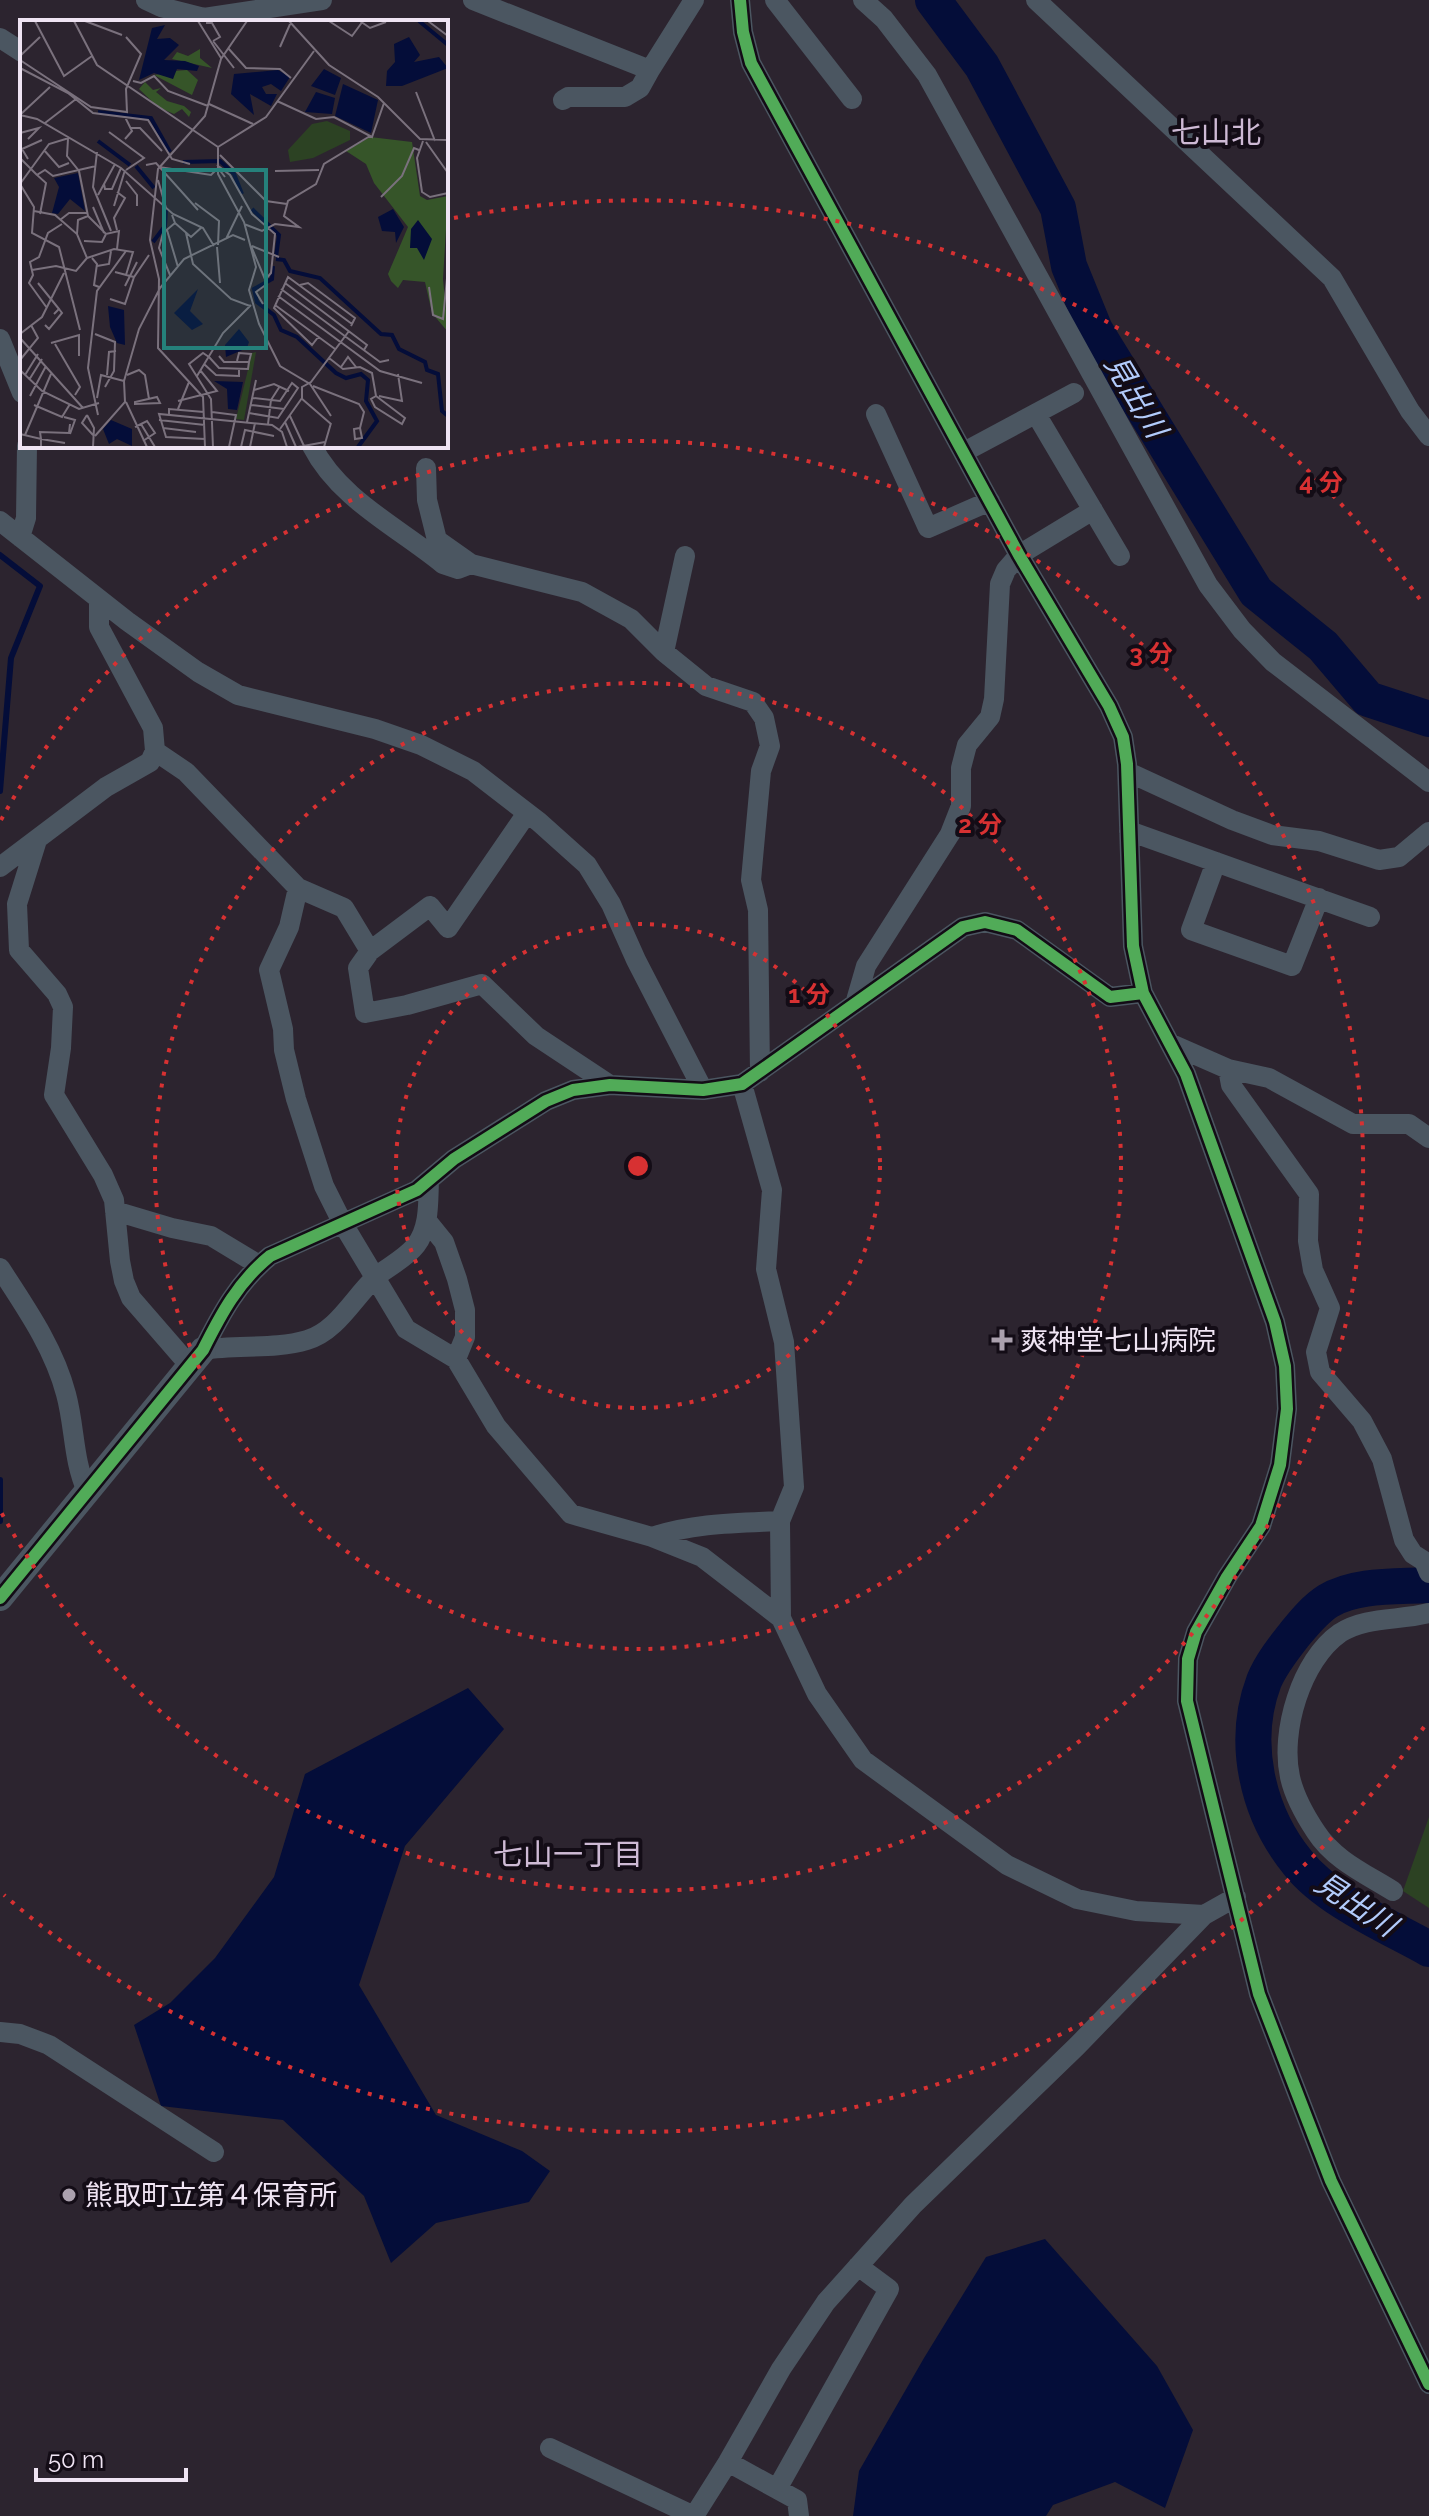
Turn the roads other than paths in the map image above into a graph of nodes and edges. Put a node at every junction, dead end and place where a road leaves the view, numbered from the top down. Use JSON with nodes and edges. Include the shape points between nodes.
{"nodes":[{"id":1,"x":146,"y":0,"type":"edge"},
{"id":2,"x":322,"y":0,"type":"edge"},
{"id":3,"x":473,"y":0,"type":"edge"},
{"id":4,"x":694,"y":0,"type":"edge"},
{"id":5,"x":740,"y":0,"type":"edge"},
{"id":6,"x":775,"y":0,"type":"edge"},
{"id":7,"x":863,"y":0,"type":"edge"},
{"id":8,"x":1036,"y":0,"type":"edge"},
{"id":9,"x":0,"y":38,"type":"edge"},
{"id":10,"x":20,"y":51,"type":"edge"},
{"id":11,"x":650,"y":70,"type":"junction"},
{"id":12,"x":852,"y":99,"type":"dead end"},
{"id":13,"x":563,"y":100,"type":"dead end"},
{"id":14,"x":0,"y":339,"type":"edge"},
{"id":15,"x":20,"y":388,"type":"edge"},
{"id":16,"x":1074,"y":393,"type":"dead end"},
{"id":17,"x":876,"y":414,"type":"dead end"},
{"id":18,"x":1036,"y":414,"type":"junction"},
{"id":19,"x":1429,"y":436,"type":"edge"},
{"id":20,"x":27,"y":448,"type":"edge"},
{"id":21,"x":313,"y":448,"type":"edge"},
{"id":22,"x":964,"y":452,"type":"junction"},
{"id":23,"x":426,"y":468,"type":"dead end"},
{"id":24,"x":990,"y":501,"type":"junction"},
{"id":25,"x":1093,"y":510,"type":"junction"},
{"id":26,"x":0,"y":521,"type":"edge"},
{"id":27,"x":20,"y":537,"type":"junction"},
{"id":28,"x":1019,"y":555,"type":"junction"},
{"id":29,"x":685,"y":556,"type":"dead end"},
{"id":30,"x":1120,"y":556,"type":"dead end"},
{"id":31,"x":471,"y":564,"type":"junction"},
{"id":32,"x":99,"y":599,"type":"junction"},
{"id":33,"x":664,"y":652,"type":"junction"},
{"id":34,"x":155,"y":751,"type":"junction"},
{"id":35,"x":1128,"y":772,"type":"junction"},
{"id":36,"x":1429,"y":782,"type":"edge"},
{"id":37,"x":527,"y":813,"type":"junction"},
{"id":38,"x":1129,"y":831,"type":"junction"},
{"id":39,"x":1429,"y":832,"type":"edge"},
{"id":40,"x":37,"y":840,"type":"junction"},
{"id":41,"x":1216,"y":862,"type":"junction"},
{"id":42,"x":0,"y":867,"type":"edge"},
{"id":43,"x":298,"y":888,"type":"junction"},
{"id":44,"x":1319,"y":898,"type":"junction"},
{"id":45,"x":1370,"y":917,"type":"dead end"},
{"id":46,"x":370,"y":951,"type":"junction"},
{"id":47,"x":1143,"y":993,"type":"junction"},
{"id":48,"x":855,"y":1004,"type":"junction"},
{"id":49,"x":1171,"y":1044,"type":"junction"},
{"id":50,"x":1228,"y":1069,"type":"junction"},
{"id":51,"x":760,"y":1072,"type":"junction"},
{"id":52,"x":742,"y":1084,"type":"junction"},
{"id":53,"x":610,"y":1085,"type":"junction"},
{"id":54,"x":703,"y":1090,"type":"junction"},
{"id":55,"x":1429,"y":1138,"type":"edge"},
{"id":56,"x":429,"y":1180,"type":"junction"},
{"id":57,"x":115,"y":1211,"type":"junction"},
{"id":58,"x":427,"y":1221,"type":"junction"},
{"id":59,"x":343,"y":1224,"type":"junction"},
{"id":60,"x":259,"y":1265,"type":"junction"},
{"id":61,"x":0,"y":1268,"type":"edge"},
{"id":62,"x":375,"y":1278,"type":"junction"},
{"id":63,"x":197,"y":1358,"type":"junction"},
{"id":64,"x":456,"y":1359,"type":"junction"},
{"id":65,"x":1318,"y":1361,"type":"junction"},
{"id":66,"x":1285,"y":1366,"type":"junction"},
{"id":67,"x":87,"y":1491,"type":"junction"},
{"id":68,"x":780,"y":1521,"type":"junction"},
{"id":69,"x":652,"y":1537,"type":"junction"},
{"id":70,"x":1427,"y":1564,"type":"edge"},
{"id":71,"x":4,"y":1593,"type":"edge"},
{"id":72,"x":1429,"y":1613,"type":"edge"},
{"id":73,"x":781,"y":1618,"type":"junction"},
{"id":74,"x":1393,"y":1891,"type":"dead end"},
{"id":75,"x":1236,"y":1897,"type":"junction"},
{"id":76,"x":1204,"y":1915,"type":"junction"},
{"id":77,"x":0,"y":2032,"type":"edge"},
{"id":78,"x":214,"y":2152,"type":"dead end"},
{"id":79,"x":858,"y":2266,"type":"junction"},
{"id":80,"x":1429,"y":2384,"type":"edge"},
{"id":81,"x":550,"y":2448,"type":"dead end"},
{"id":82,"x":728,"y":2462,"type":"junction"},
{"id":83,"x":777,"y":2489,"type":"junction"},
{"id":84,"x":799,"y":2516,"type":"edge"}],
"edges":[{"from":1,"to":2,"type":"street","via":[[204,18]]},
{"from":3,"to":11,"type":"street"},
{"from":4,"to":11,"type":"street"},
{"from":5,"to":22,"type":"street","via":[[751,63]]},
{"from":6,"to":12,"type":"street"},
{"from":7,"to":36,"type":"street","via":[[927,75],[1208,585],[1273,662]]},
{"from":8,"to":19,"type":"street","via":[[1332,278]]},
{"from":9,"to":10,"type":"street"},
{"from":11,"to":13,"type":"street","via":[[640,88],[625,97]]},
{"from":14,"to":15,"type":"street"},
{"from":16,"to":18,"type":"street"},
{"from":17,"to":24,"type":"street","via":[[928,528]]},
{"from":18,"to":22,"type":"street"},
{"from":18,"to":25,"type":"street"},
{"from":20,"to":27,"type":"street","via":[[26,518]]},
{"from":21,"to":31,"type":"street","via":[[323,467],[359,502],[443,564],[458,569]]},
{"from":22,"to":24,"type":"street"},
{"from":23,"to":31,"type":"street","via":[[437,540]]},
{"from":24,"to":28,"type":"street"},
{"from":25,"to":28,"type":"street"},
{"from":25,"to":30,"type":"street"},
{"from":26,"to":27,"type":"street"},
{"from":27,"to":32,"type":"street"},
{"from":28,"to":35,"type":"street","via":[[1109,706],[1123,737]]},
{"from":28,"to":48,"type":"street","via":[[1000,584],[994,699],[990,717],[967,745],[961,806],[950,834],[866,966]]},
{"from":29,"to":33,"type":"street"},
{"from":31,"to":33,"type":"street","via":[[582,592],[631,619]]},
{"from":32,"to":34,"type":"street","via":[[99,627],[153,728]]},
{"from":32,"to":37,"type":"street","via":[[238,695],[421,745],[473,771]]},
{"from":33,"to":51,"type":"street","via":[[706,686],[753,702],[764,718],[770,746],[761,771],[751,880],[758,910]]},
{"from":34,"to":40,"type":"street","via":[[150,762],[106,787]]},
{"from":34,"to":43,"type":"street","via":[[186,772]]},
{"from":35,"to":38,"type":"street"},
{"from":35,"to":39,"type":"street","via":[[1272,835],[1319,841],[1379,860],[1399,857]]},
{"from":37,"to":46,"type":"street","via":[[448,928],[430,906]]},
{"from":37,"to":54,"type":"street","via":[[587,865]]},
{"from":38,"to":41,"type":"street"},
{"from":38,"to":47,"type":"street","via":[[1133,946]]},
{"from":40,"to":42,"type":"street"},
{"from":40,"to":57,"type":"street","via":[[17,904],[19,950],[63,1007],[54,1095],[103,1175]]},
{"from":41,"to":44,"type":"street"},
{"from":41,"to":44,"type":"street","via":[[1191,930],[1292,966]]},
{"from":43,"to":46,"type":"street","via":[[344,908]]},
{"from":43,"to":59,"type":"street","via":[[289,927],[269,970],[296,1099],[324,1186]]},
{"from":44,"to":45,"type":"street"},
{"from":46,"to":53,"type":"street","via":[[358,968],[365,1013],[482,984],[536,1036]]},
{"from":47,"to":48,"type":"street","via":[[1110,997],[1017,930],[985,922],[963,927]]},
{"from":47,"to":49,"type":"street"},
{"from":48,"to":51,"type":"street"},
{"from":49,"to":50,"type":"street"},
{"from":49,"to":66,"type":"street","via":[[1270,1307]]},
{"from":50,"to":55,"type":"street","via":[[1269,1078],[1353,1124],[1409,1124]]},
{"from":50,"to":65,"type":"street","via":[[1231,1085],[1309,1194],[1313,1270],[1330,1308]]},
{"from":51,"to":52,"type":"street"},
{"from":52,"to":54,"type":"street"},
{"from":52,"to":68,"type":"street","via":[[772,1190],[766,1269],[784,1342],[794,1487]]},
{"from":53,"to":54,"type":"street"},
{"from":53,"to":56,"type":"street","via":[[573,1090],[546,1101]]},
{"from":56,"to":58,"type":"street"},
{"from":56,"to":59,"type":"street"},
{"from":57,"to":60,"type":"street","via":[[211,1236]]},
{"from":57,"to":63,"type":"street","via":[[120,1261],[131,1298]]},
{"from":58,"to":62,"type":"street","via":[[416,1245]]},
{"from":58,"to":64,"type":"street","via":[[444,1242],[465,1310],[465,1337]]},
{"from":59,"to":60,"type":"street"},
{"from":59,"to":62,"type":"street"},
{"from":60,"to":63,"type":"street","via":[[224,1307]]},
{"from":61,"to":67,"type":"street","via":[[51,1351]]},
{"from":62,"to":63,"type":"street","via":[[328,1329],[309,1340],[240,1346]]},
{"from":62,"to":64,"type":"street","via":[[406,1329]]},
{"from":63,"to":67,"type":"street"},
{"from":64,"to":69,"type":"street","via":[[496,1426],[571,1514]]},
{"from":65,"to":66,"type":"street"},
{"from":65,"to":70,"type":"street","via":[[1320,1372],[1362,1421],[1382,1459],[1404,1540]]},
{"from":66,"to":75,"type":"street","via":[[1287,1409],[1280,1465],[1261,1526],[1196,1632],[1188,1659],[1187,1701]]},
{"from":67,"to":71,"type":"street"},
{"from":68,"to":69,"type":"street","via":[[713,1524]]},
{"from":68,"to":73,"type":"street"},
{"from":69,"to":73,"type":"street","via":[[702,1557]]},
{"from":72,"to":74,"type":"street","via":[[1364,1623],[1327,1644],[1307,1673],[1289,1725],[1290,1777],[1317,1834],[1341,1859]]},
{"from":73,"to":76,"type":"street","via":[[817,1694],[863,1760],[944,1821],[1007,1865],[1077,1899],[1136,1911]]},
{"from":75,"to":76,"type":"street"},
{"from":75,"to":80,"type":"street","via":[[1259,1994],[1331,2181]]},
{"from":76,"to":79,"type":"street"},
{"from":77,"to":78,"type":"street","via":[[49,2045]]},
{"from":79,"to":82,"type":"street","via":[[826,2302],[781,2369]]},
{"from":79,"to":83,"type":"street","via":[[889,2289]]},
{"from":81,"to":82,"type":"street","via":[[694,2516]]},
{"from":82,"to":83,"type":"street"},
{"from":83,"to":84,"type":"street","via":[[797,2500]]}]}
